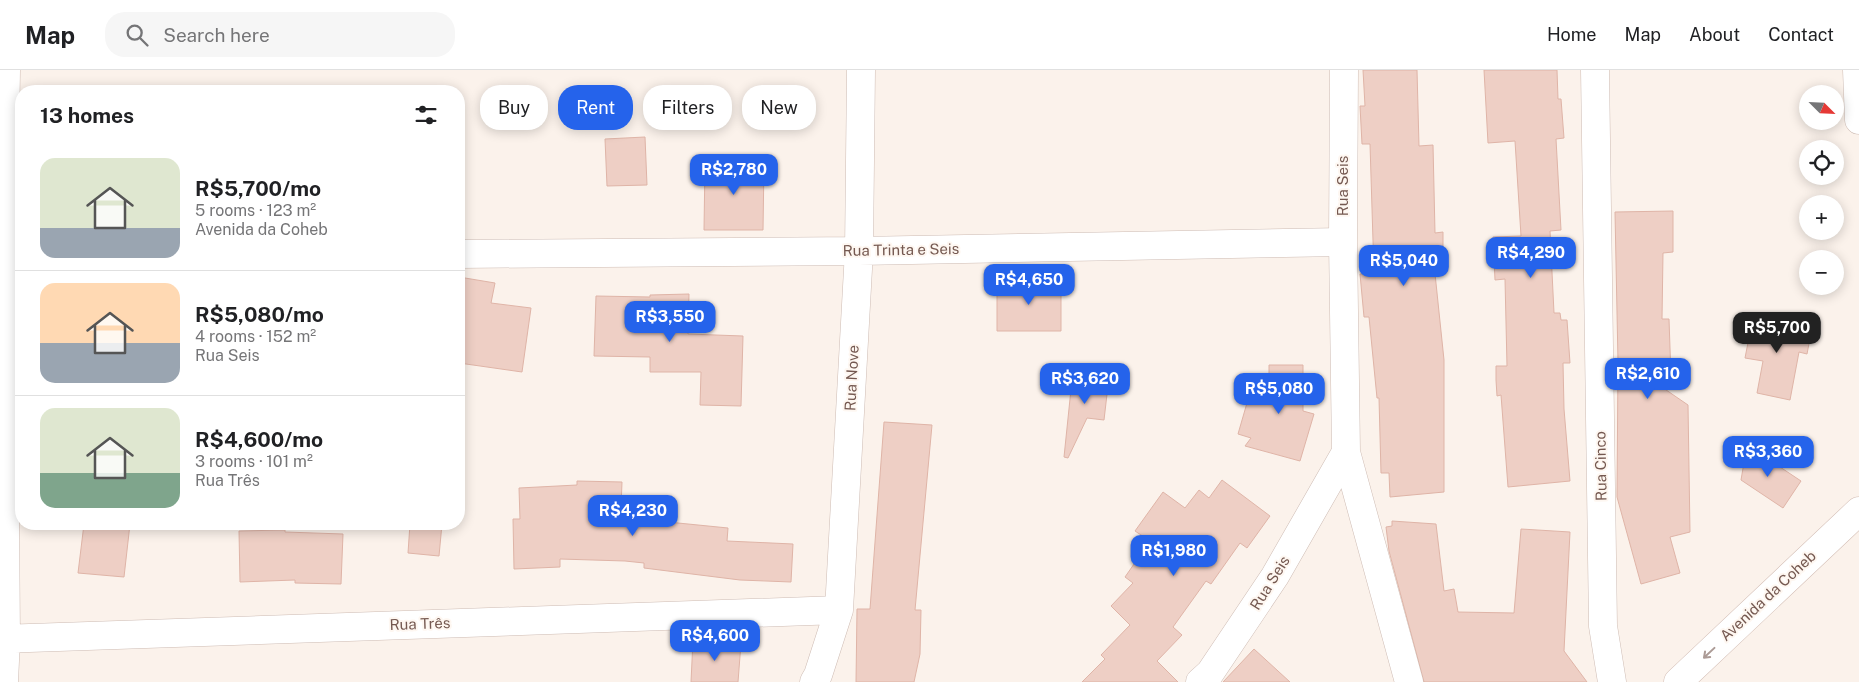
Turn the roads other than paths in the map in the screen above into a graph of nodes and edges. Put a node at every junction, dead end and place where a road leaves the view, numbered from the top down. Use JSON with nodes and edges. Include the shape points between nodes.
{"nodes":[{"id":1,"x":6,"y":70,"type":"edge"},
{"id":2,"x":861,"y":70,"type":"edge"},
{"id":3,"x":1344,"y":70,"type":"edge"},
{"id":4,"x":1595,"y":70,"type":"edge"},
{"id":5,"x":1857,"y":70,"type":"edge"},
{"id":6,"x":1859,"y":120,"type":"edge"},
{"id":7,"x":1343,"y":242,"type":"junction"},
{"id":8,"x":859,"y":251,"type":"junction"},
{"id":9,"x":465,"y":254,"type":"edge"},
{"id":10,"x":8,"y":258,"type":"edge"},
{"id":11,"x":1346,"y":452,"type":"junction"},
{"id":12,"x":1859,"y":511,"type":"edge"},
{"id":13,"x":839,"y":610,"type":"junction"},
{"id":14,"x":3,"y":639,"type":"edge"},
{"id":15,"x":4,"y":682,"type":"edge"},
{"id":16,"x":814,"y":682,"type":"edge"},
{"id":17,"x":1200,"y":682,"type":"edge"},
{"id":18,"x":1409,"y":682,"type":"edge"},
{"id":19,"x":1612,"y":682,"type":"edge"},
{"id":20,"x":1678,"y":682,"type":"edge"}],
"edges":[{"from":1,"to":10,"type":"street"},
{"from":2,"to":8,"type":"street","name":"Rua Nove"},
{"from":3,"to":7,"type":"street","name":"Rua Seis"},
{"from":4,"to":19,"type":"street","name":"Rua Cinco","via":[[1604,626]]},
{"from":5,"to":6,"type":"street"},
{"from":7,"to":8,"type":"street","name":"Rua Trinta e Seis"},
{"from":7,"to":11,"type":"street","name":"Rua Seis"},
{"from":8,"to":9,"type":"street","name":"Rua Trinta e Seis"},
{"from":8,"to":13,"type":"street","name":"Rua Nove"},
{"from":10,"to":14,"type":"street"},
{"from":11,"to":17,"type":"street","name":"Rua Seis","via":[[1276,576],[1210,673]]},
{"from":11,"to":18,"type":"street","name":"Rua Seis"},
{"from":12,"to":20,"type":"street","name":"Avenida da Coheb","one_way":true},
{"from":13,"to":14,"type":"street","name":"Rua Três"},
{"from":13,"to":16,"type":"street","name":"Rua Nove"},
{"from":14,"to":15,"type":"street"}]}
